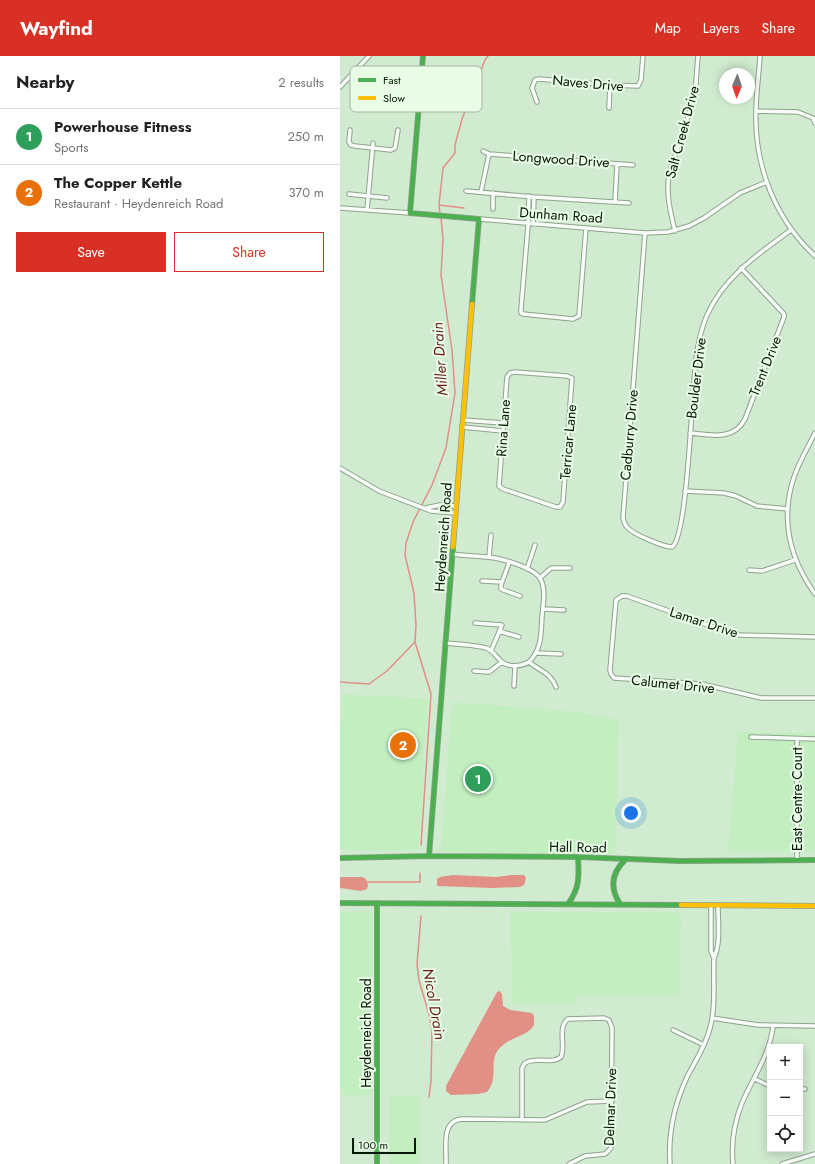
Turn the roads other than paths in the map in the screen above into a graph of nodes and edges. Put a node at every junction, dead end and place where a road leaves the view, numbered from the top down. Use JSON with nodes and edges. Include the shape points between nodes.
{"nodes":[{"id":1,"x":369,"y":56,"type":"edge"},
{"id":2,"x":423,"y":56,"type":"edge"},
{"id":3,"x":643,"y":56,"type":"edge"},
{"id":4,"x":698,"y":56,"type":"edge"},
{"id":5,"x":760,"y":56,"type":"edge"},
{"id":6,"x":361,"y":66,"type":"edge"},
{"id":7,"x":422,"y":66,"type":"edge"},
{"id":8,"x":350,"y":77,"type":"edge"},
{"id":9,"x":610,"y":85,"type":"junction"},
{"id":10,"x":340,"y":87,"type":"edge"},
{"id":11,"x":537,"y":102,"type":"dead end"},
{"id":12,"x":609,"y":108,"type":"dead end"},
{"id":13,"x":756,"y":111,"type":"junction"},
{"id":14,"x":418,"y":112,"type":"edge"},
{"id":15,"x":815,"y":124,"type":"edge"},
{"id":16,"x":350,"y":130,"type":"dead end"},
{"id":17,"x":398,"y":130,"type":"dead end"},
{"id":18,"x":373,"y":143,"type":"dead end"},
{"id":19,"x":373,"y":148,"type":"junction"},
{"id":20,"x":483,"y":151,"type":"dead end"},
{"id":21,"x":489,"y":154,"type":"junction"},
{"id":22,"x":617,"y":164,"type":"junction"},
{"id":23,"x":633,"y":165,"type":"dead end"},
{"id":24,"x":767,"y":182,"type":"junction"},
{"id":25,"x":466,"y":191,"type":"dead end"},
{"id":26,"x":481,"y":192,"type":"junction"},
{"id":27,"x":493,"y":193,"type":"junction"},
{"id":28,"x":349,"y":194,"type":"dead end"},
{"id":29,"x":368,"y":196,"type":"junction"},
{"id":30,"x":528,"y":196,"type":"junction"},
{"id":31,"x":534,"y":197,"type":"junction"},
{"id":32,"x":387,"y":198,"type":"dead end"},
{"id":33,"x":615,"y":202,"type":"junction"},
{"id":34,"x":629,"y":203,"type":"dead end"},
{"id":35,"x":340,"y":208,"type":"edge"},
{"id":36,"x":493,"y":209,"type":"dead end"},
{"id":37,"x":367,"y":210,"type":"junction"},
{"id":38,"x":410,"y":214,"type":"junction"},
{"id":39,"x":479,"y":219,"type":"junction"},
{"id":40,"x":527,"y":224,"type":"junction"},
{"id":41,"x":533,"y":224,"type":"junction"},
{"id":42,"x":586,"y":228,"type":"junction"},
{"id":43,"x":791,"y":230,"type":"junction"},
{"id":44,"x":675,"y":231,"type":"junction"},
{"id":45,"x":645,"y":233,"type":"junction"},
{"id":46,"x":815,"y":256,"type":"edge"},
{"id":47,"x":741,"y":268,"type":"junction"},
{"id":48,"x":572,"y":378,"type":"joint"},
{"id":49,"x":463,"y":420,"type":"junction"},
{"id":50,"x":503,"y":423,"type":"junction"},
{"id":51,"x":462,"y":427,"type":"junction"},
{"id":52,"x":503,"y":431,"type":"junction"},
{"id":53,"x":815,"y":433,"type":"edge"},
{"id":54,"x":690,"y":434,"type":"junction"},
{"id":55,"x":340,"y":468,"type":"edge"},
{"id":56,"x":499,"y":484,"type":"joint"},
{"id":57,"x":686,"y":491,"type":"junction"},
{"id":58,"x":456,"y":506,"type":"junction"},
{"id":59,"x":426,"y":508,"type":"junction"},
{"id":60,"x":788,"y":509,"type":"junction"},
{"id":61,"x":455,"y":513,"type":"junction"},
{"id":62,"x":491,"y":535,"type":"dead end"},
{"id":63,"x":535,"y":545,"type":"dead end"},
{"id":64,"x":452,"y":554,"type":"junction"},
{"id":65,"x":489,"y":557,"type":"junction"},
{"id":66,"x":795,"y":560,"type":"junction"},
{"id":67,"x":509,"y":563,"type":"junction"},
{"id":68,"x":570,"y":568,"type":"dead end"},
{"id":69,"x":527,"y":569,"type":"junction"},
{"id":70,"x":749,"y":570,"type":"dead end"},
{"id":71,"x":540,"y":578,"type":"junction"},
{"id":72,"x":482,"y":581,"type":"dead end"},
{"id":73,"x":502,"y":582,"type":"junction"},
{"id":74,"x":815,"y":594,"type":"edge"},
{"id":75,"x":520,"y":596,"type":"dead end"},
{"id":76,"x":619,"y":596,"type":"joint"},
{"id":77,"x":543,"y":609,"type":"junction"},
{"id":78,"x":564,"y":610,"type":"dead end"},
{"id":79,"x":475,"y":623,"type":"dead end"},
{"id":80,"x":499,"y":631,"type":"junction"},
{"id":81,"x":518,"y":637,"type":"dead end"},
{"id":82,"x":815,"y":637,"type":"edge"},
{"id":83,"x":445,"y":643,"type":"junction"},
{"id":84,"x":491,"y":650,"type":"junction"},
{"id":85,"x":537,"y":653,"type":"junction"},
{"id":86,"x":561,"y":654,"type":"dead end"},
{"id":87,"x":502,"y":662,"type":"junction"},
{"id":88,"x":529,"y":662,"type":"junction"},
{"id":89,"x":515,"y":666,"type":"junction"},
{"id":90,"x":474,"y":671,"type":"dead end"},
{"id":91,"x":514,"y":686,"type":"dead end"},
{"id":92,"x":556,"y":687,"type":"dead end"},
{"id":93,"x":815,"y":698,"type":"edge"},
{"id":94,"x":751,"y":737,"type":"dead end"},
{"id":95,"x":797,"y":738,"type":"junction"},
{"id":96,"x":815,"y":738,"type":"edge"},
{"id":97,"x":429,"y":856,"type":"junction"},
{"id":98,"x":578,"y":857,"type":"junction"},
{"id":99,"x":340,"y":858,"type":"edge"},
{"id":100,"x":626,"y":859,"type":"junction"},
{"id":101,"x":797,"y":860,"type":"junction"},
{"id":102,"x":815,"y":860,"type":"edge"},
{"id":103,"x":340,"y":902,"type":"edge"},
{"id":104,"x":377,"y":903,"type":"junction"},
{"id":105,"x":568,"y":904,"type":"junction"},
{"id":106,"x":620,"y":904,"type":"junction"},
{"id":107,"x":711,"y":904,"type":"junction"},
{"id":108,"x":718,"y":905,"type":"junction"},
{"id":109,"x":815,"y":906,"type":"edge"},
{"id":110,"x":710,"y":939,"type":"junction"},
{"id":111,"x":718,"y":939,"type":"junction"},
{"id":112,"x":714,"y":958,"type":"junction"},
{"id":113,"x":712,"y":1018,"type":"junction"},
{"id":114,"x":773,"y":1026,"type":"junction"},
{"id":115,"x":815,"y":1026,"type":"edge"},
{"id":116,"x":673,"y":1030,"type":"dead end"},
{"id":117,"x":704,"y":1045,"type":"junction"},
{"id":118,"x":755,"y":1079,"type":"junction"},
{"id":119,"x":767,"y":1085,"type":"edge"},
{"id":120,"x":612,"y":1101,"type":"junction"},
{"id":121,"x":522,"y":1120,"type":"junction"},
{"id":122,"x":815,"y":1154,"type":"edge"},
{"id":123,"x":377,"y":1164,"type":"edge"},
{"id":124,"x":446,"y":1164,"type":"edge"},
{"id":125,"x":570,"y":1164,"type":"edge"},
{"id":126,"x":670,"y":1164,"type":"edge"},
{"id":127,"x":733,"y":1164,"type":"edge"},
{"id":128,"x":782,"y":1164,"type":"edge"}],
"edges":[{"from":1,"to":6,"type":"street"},
{"from":2,"to":7,"type":"main road"},
{"from":3,"to":9,"type":"street","name":"Naves Drive","via":[[638,86]]},
{"from":4,"to":44,"type":"street","name":"Salt Creek Drive","via":[[695,95],[668,181],[668,196]]},
{"from":5,"to":13,"type":"street"},
{"from":8,"to":10,"type":"street"},
{"from":9,"to":11,"type":"street","name":"Naves Drive","via":[[539,79],[533,83]]},
{"from":9,"to":12,"type":"street"},
{"from":13,"to":15,"type":"street","via":[[798,112],[813,118]]},
{"from":13,"to":24,"type":"street","via":[[758,141]]},
{"from":14,"to":38,"type":"main road"},
{"from":16,"to":19,"type":"street","via":[[349,142],[352,145]]},
{"from":17,"to":19,"type":"street","via":[[396,148]]},
{"from":18,"to":19,"type":"street"},
{"from":19,"to":29,"type":"street"},
{"from":20,"to":21,"type":"street","name":"Longwood Drive"},
{"from":21,"to":22,"type":"street","name":"Longwood Drive"},
{"from":21,"to":26,"type":"street"},
{"from":22,"to":23,"type":"street","name":"Longwood Drive"},
{"from":22,"to":33,"type":"street"},
{"from":24,"to":43,"type":"street"},
{"from":24,"to":44,"type":"street","name":"Dunham Road","via":[[740,193],[696,223]]},
{"from":25,"to":26,"type":"street"},
{"from":26,"to":27,"type":"street"},
{"from":27,"to":30,"type":"street"},
{"from":27,"to":36,"type":"street"},
{"from":28,"to":29,"type":"street"},
{"from":29,"to":32,"type":"street"},
{"from":29,"to":37,"type":"street"},
{"from":30,"to":31,"type":"street"},
{"from":30,"to":40,"type":"street"},
{"from":31,"to":33,"type":"street"},
{"from":31,"to":41,"type":"street"},
{"from":33,"to":34,"type":"street"},
{"from":35,"to":37,"type":"street","name":"Dunham Road"},
{"from":37,"to":38,"type":"street","name":"Dunham Road"},
{"from":38,"to":39,"type":"main road","name":"Dunham Road"},
{"from":39,"to":40,"type":"street","name":"Dunham Road"},
{"from":39,"to":49,"type":"main road","name":"Heydenreich Road"},
{"from":40,"to":41,"type":"street","name":"Dunham Road"},
{"from":40,"to":42,"type":"street","via":[[521,313],[573,319],[579,316]]},
{"from":41,"to":42,"type":"street","name":"Dunham Road"},
{"from":42,"to":45,"type":"street","name":"Dunham Road"},
{"from":43,"to":46,"type":"street"},
{"from":43,"to":47,"type":"street","name":"Boulder Drive"},
{"from":44,"to":45,"type":"street","name":"Dunham Road"},
{"from":45,"to":57,"type":"street","name":"Cadburry Drive","via":[[623,507],[626,526],[634,533],[664,546],[674,546]]},
{"from":47,"to":54,"type":"street","name":"Boulder Drive","via":[[714,303],[702,331],[696,360]]},
{"from":47,"to":54,"type":"street","name":"Trent Drive","via":[[784,317],[745,419],[740,426],[726,435]]},
{"from":48,"to":50,"type":"street","name":"Rina Lane","via":[[510,373],[507,377]]},
{"from":48,"to":56,"type":"street","name":"Terricar Lane","via":[[562,506],[556,508],[503,489]]},
{"from":49,"to":50,"type":"street"},
{"from":49,"to":51,"type":"main road","name":"Heydenreich Road"},
{"from":50,"to":52,"type":"street","name":"Rina Lane"},
{"from":51,"to":52,"type":"street"},
{"from":51,"to":58,"type":"main road","name":"Heydenreich Road"},
{"from":52,"to":56,"type":"street","name":"Rina Lane"},
{"from":53,"to":60,"type":"street","via":[[794,476]]},
{"from":54,"to":57,"type":"street","name":"Boulder Drive"},
{"from":55,"to":59,"type":"street","via":[[379,491]]},
{"from":57,"to":60,"type":"street","via":[[724,493],[757,506]]},
{"from":58,"to":59,"type":"street","via":[[440,505]]},
{"from":58,"to":61,"type":"main road","name":"Heydenreich Road"},
{"from":59,"to":61,"type":"street","via":[[434,512]]},
{"from":60,"to":66,"type":"street"},
{"from":61,"to":64,"type":"main road","name":"Heydenreich Road"},
{"from":62,"to":65,"type":"street"},
{"from":63,"to":69,"type":"street"},
{"from":64,"to":65,"type":"street"},
{"from":64,"to":83,"type":"main road","name":"Heydenreich Road"},
{"from":65,"to":67,"type":"street"},
{"from":66,"to":70,"type":"street","via":[[762,571]]},
{"from":66,"to":74,"type":"street"},
{"from":67,"to":69,"type":"street"},
{"from":67,"to":73,"type":"street"},
{"from":68,"to":71,"type":"street","via":[[551,568]]},
{"from":69,"to":71,"type":"street"},
{"from":71,"to":77,"type":"street","via":[[544,590]]},
{"from":72,"to":73,"type":"street"},
{"from":73,"to":75,"type":"street","via":[[501,589]]},
{"from":76,"to":82,"type":"street","name":"Lamar Drive","via":[[627,596],[740,635]]},
{"from":76,"to":93,"type":"street","name":"Calumet Drive","via":[[616,600],[610,670],[614,678],[707,685],[761,698]]},
{"from":77,"to":78,"type":"street"},
{"from":77,"to":85,"type":"street"},
{"from":79,"to":80,"type":"street","via":[[502,625]]},
{"from":80,"to":81,"type":"street"},
{"from":80,"to":84,"type":"street"},
{"from":83,"to":84,"type":"street"},
{"from":83,"to":97,"type":"main road","name":"Heydenreich Road"},
{"from":84,"to":87,"type":"street"},
{"from":85,"to":86,"type":"street"},
{"from":85,"to":88,"type":"street"},
{"from":87,"to":89,"type":"street"},
{"from":87,"to":90,"type":"street","via":[[489,672]]},
{"from":88,"to":89,"type":"street"},
{"from":88,"to":92,"type":"street","via":[[552,677]]},
{"from":89,"to":91,"type":"street"},
{"from":94,"to":95,"type":"street"},
{"from":95,"to":96,"type":"street"},
{"from":95,"to":101,"type":"street","name":"East Centre Court"},
{"from":97,"to":98,"type":"main road","name":"Hall Road"},
{"from":97,"to":99,"type":"main road","name":"Hall Road"},
{"from":98,"to":100,"type":"main road","name":"Hall Road"},
{"from":98,"to":105,"type":"main road","via":[[578,886]]},
{"from":100,"to":101,"type":"main road","name":"Hall Road"},
{"from":100,"to":106,"type":"main road","via":[[614,876],[614,892]]},
{"from":101,"to":102,"type":"main road","name":"Hall Road"},
{"from":103,"to":104,"type":"main road"},
{"from":104,"to":105,"type":"main road"},
{"from":104,"to":123,"type":"main road","name":"Heydenreich Road"},
{"from":105,"to":106,"type":"main road"},
{"from":106,"to":107,"type":"main road"},
{"from":107,"to":108,"type":"main road"},
{"from":107,"to":110,"type":"street"},
{"from":108,"to":109,"type":"main road"},
{"from":108,"to":111,"type":"street"},
{"from":110,"to":111,"type":"street"},
{"from":110,"to":112,"type":"street"},
{"from":111,"to":112,"type":"street"},
{"from":112,"to":113,"type":"street"},
{"from":113,"to":114,"type":"street"},
{"from":113,"to":117,"type":"street"},
{"from":114,"to":115,"type":"street"},
{"from":114,"to":118,"type":"street","via":[[768,1049]]},
{"from":116,"to":117,"type":"street"},
{"from":117,"to":126,"type":"street","via":[[677,1105],[671,1136]]},
{"from":118,"to":119,"type":"street"},
{"from":118,"to":127,"type":"street","via":[[736,1121]]},
{"from":120,"to":121,"type":"street","via":[[582,1103],[549,1119]]},
{"from":120,"to":121,"type":"street","name":"Delmar Drive","via":[[612,1028],[609,1020],[568,1019],[563,1024],[561,1057],[557,1060],[524,1062]]},
{"from":120,"to":125,"type":"street","name":"Delmar Drive","via":[[610,1151],[585,1156]]},
{"from":121,"to":124,"type":"street","via":[[452,1122],[446,1134]]},
{"from":122,"to":128,"type":"street"}]}
